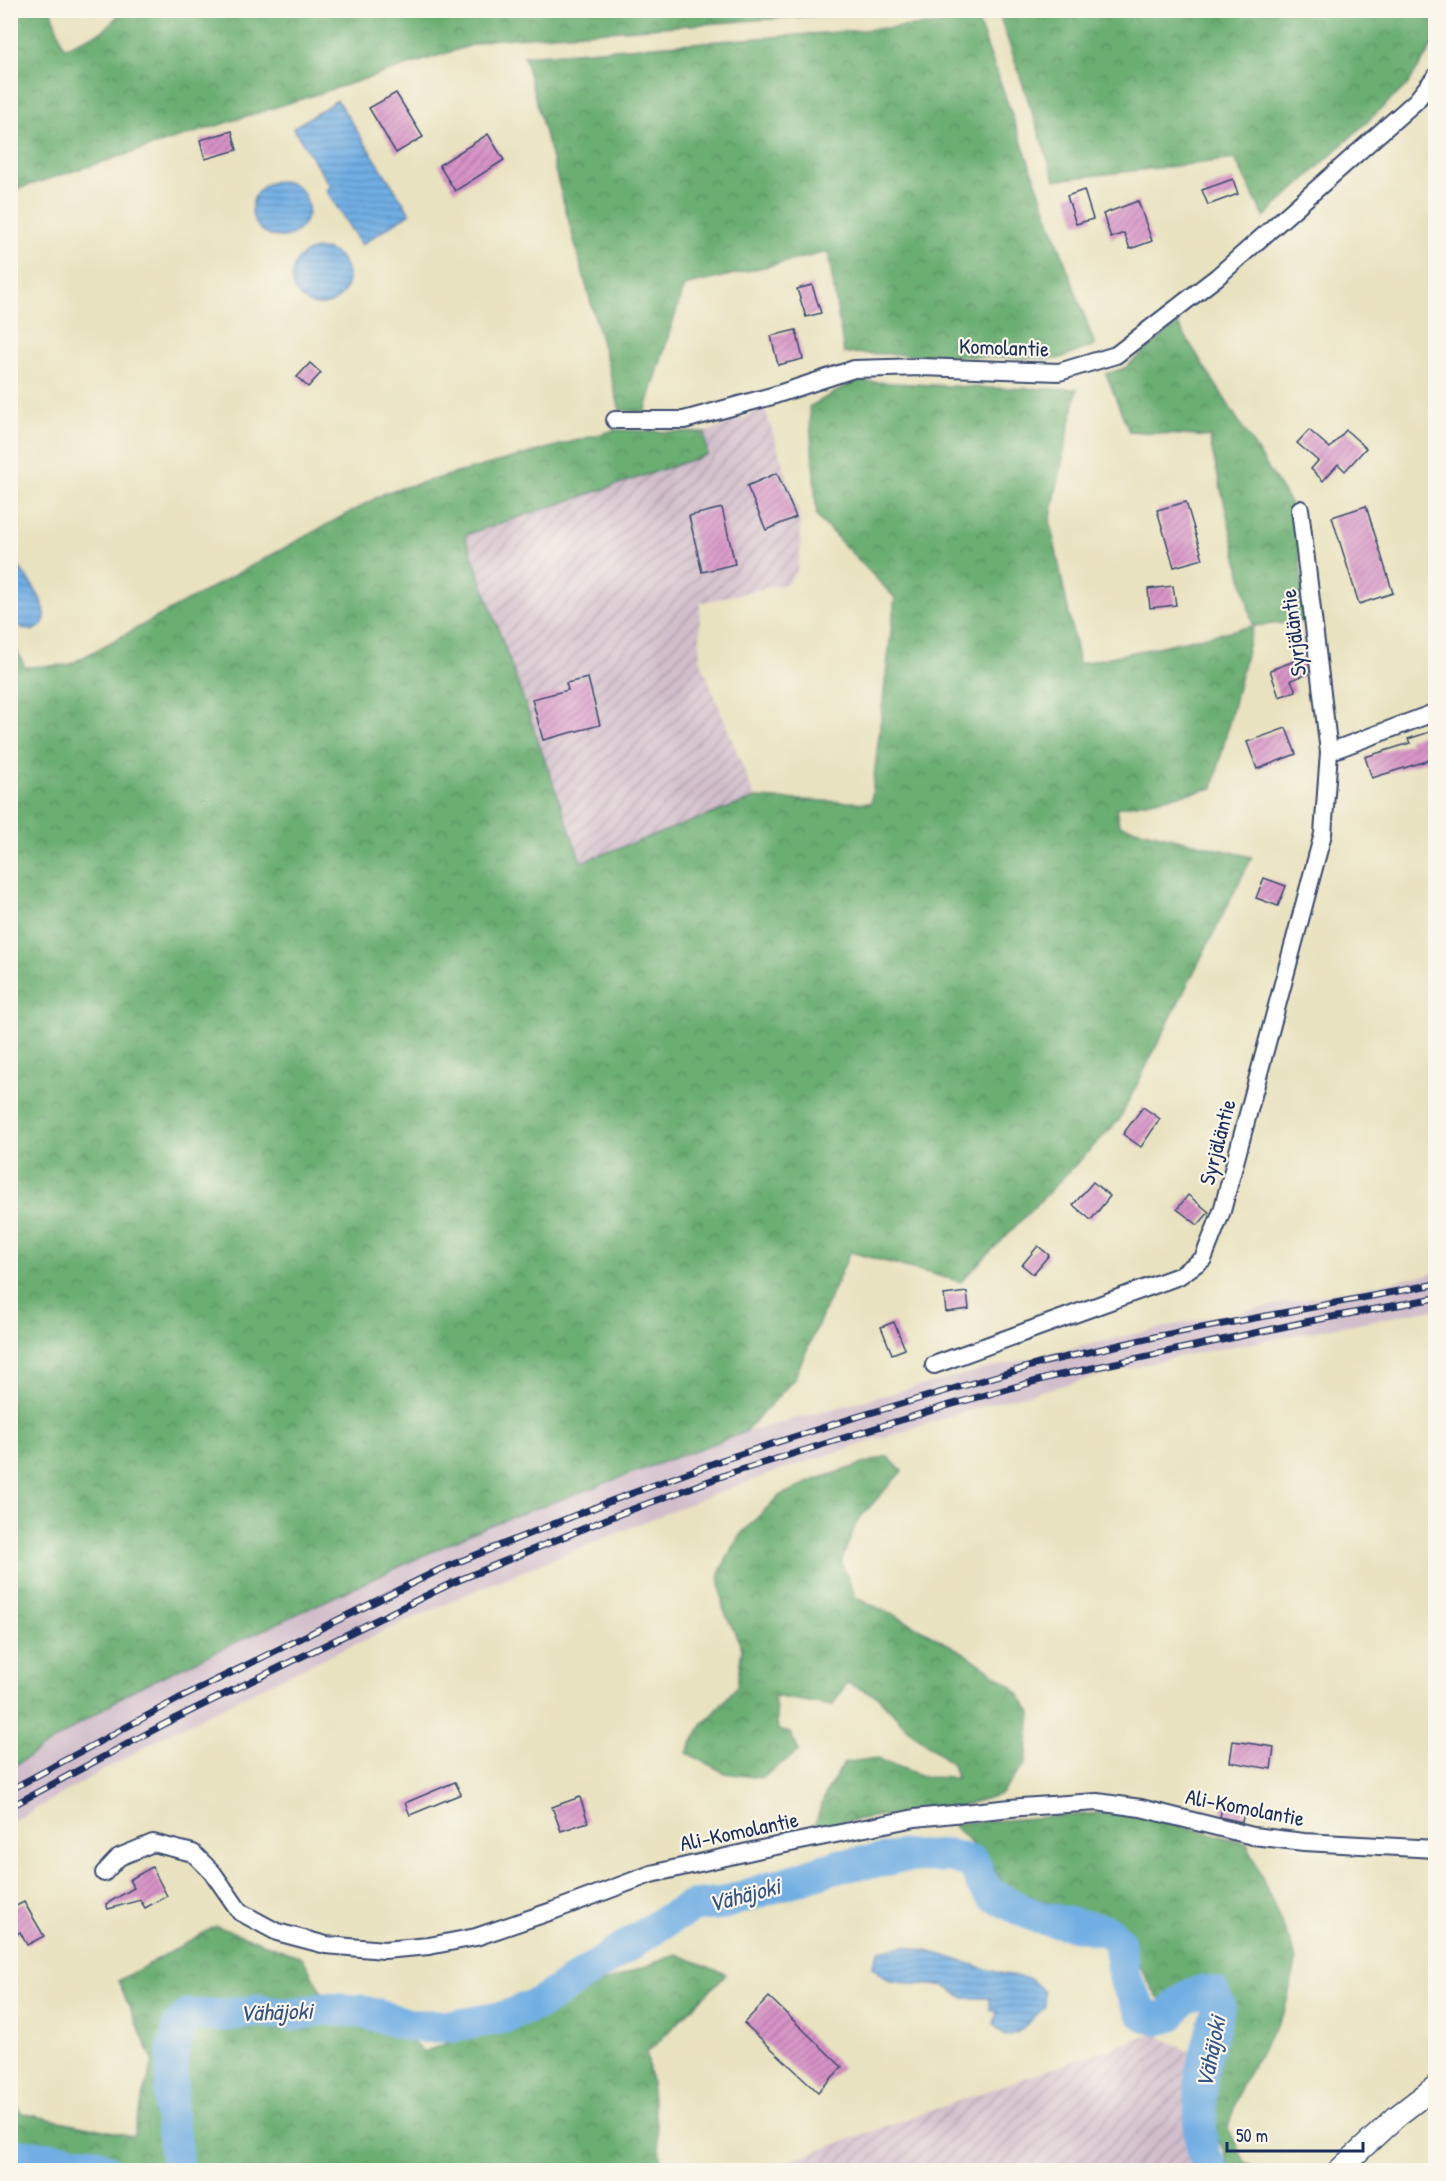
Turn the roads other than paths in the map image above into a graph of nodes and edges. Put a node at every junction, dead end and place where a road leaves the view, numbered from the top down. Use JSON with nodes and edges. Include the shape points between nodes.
{"nodes":[{"id":1,"x":1436,"y":76,"type":"edge"},
{"id":2,"x":615,"y":420,"type":"dead end"},
{"id":3,"x":1300,"y":509,"type":"dead end"},
{"id":4,"x":1436,"y":712,"type":"edge"},
{"id":5,"x":1329,"y":752,"type":"junction"},
{"id":6,"x":934,"y":1365,"type":"dead end"},
{"id":7,"x":1436,"y":1849,"type":"edge"},
{"id":8,"x":104,"y":1873,"type":"dead end"},
{"id":9,"x":1436,"y":2085,"type":"edge"},
{"id":10,"x":1339,"y":2170,"type":"edge"}],
"edges":[{"from":1,"to":2,"type":"street","name":"Komolantie","via":[[1416,101],[1217,277],[1116,355],[1059,372],[854,369],[684,420]]},
{"from":3,"to":5,"type":"street","name":"Syrjäläntie"},
{"from":4,"to":5,"type":"street"},
{"from":5,"to":6,"type":"street","name":"Syrjäläntie","via":[[1323,834],[1222,1212],[1203,1259],[1179,1276]]},
{"from":7,"to":8,"type":"street","name":"Ali-Komolantie","via":[[1253,1836],[1141,1808],[1097,1802],[1022,1807],[915,1818],[761,1849],[651,1874],[476,1937],[384,1950],[326,1944],[277,1932],[240,1912],[213,1873],[193,1853],[153,1843],[119,1857]]},
{"from":9,"to":10,"type":"street"}]}
